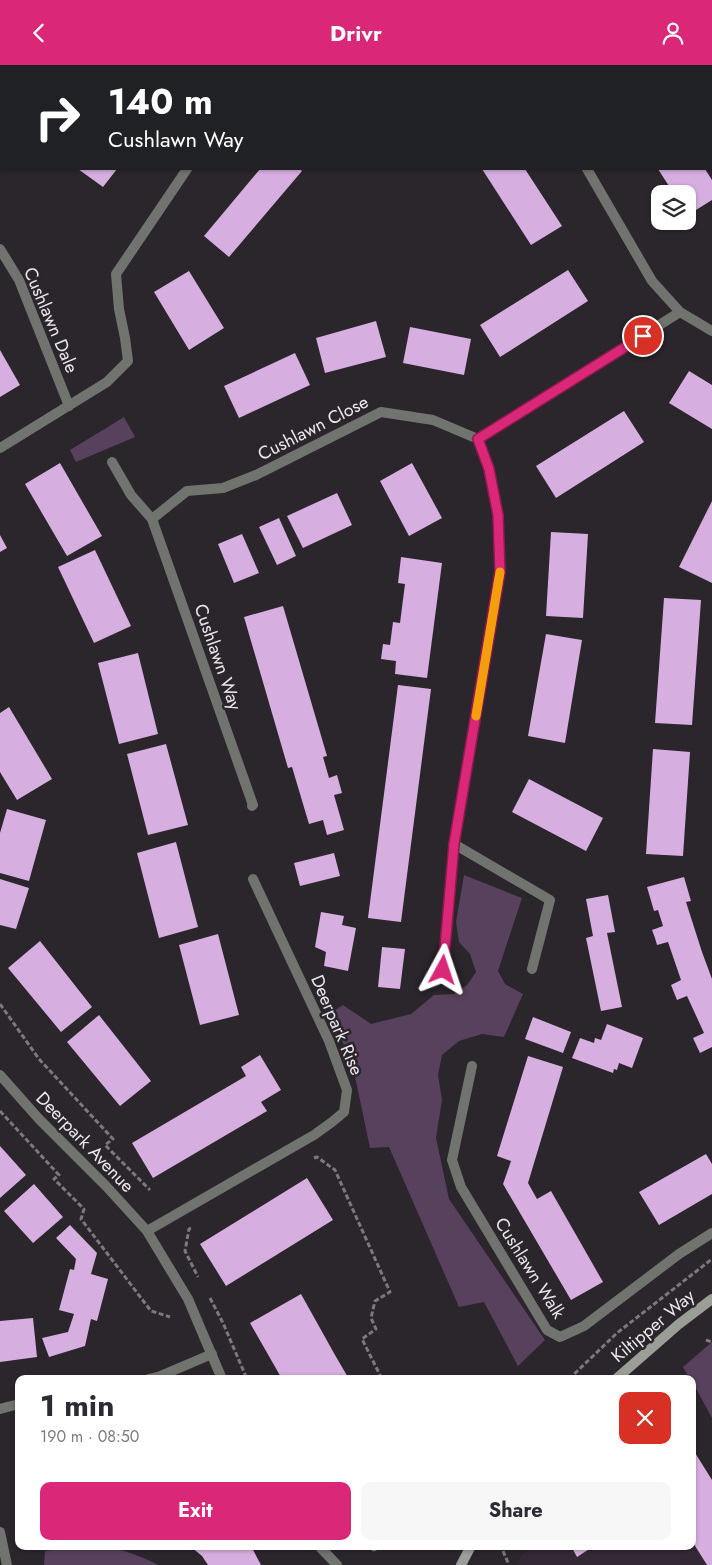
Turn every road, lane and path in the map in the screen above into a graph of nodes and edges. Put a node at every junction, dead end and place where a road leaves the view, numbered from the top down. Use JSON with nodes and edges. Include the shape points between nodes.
{"nodes":[{"id":1,"x":186,"y":170,"type":"edge"},
{"id":2,"x":588,"y":170,"type":"edge"},
{"id":3,"x":0,"y":249,"type":"edge"},
{"id":4,"x":680,"y":312,"type":"junction"},
{"id":5,"x":712,"y":331,"type":"edge"},
{"id":6,"x":69,"y":406,"type":"junction"},
{"id":7,"x":478,"y":439,"type":"junction"},
{"id":8,"x":0,"y":448,"type":"edge"},
{"id":9,"x":112,"y":462,"type":"dead end"},
{"id":10,"x":152,"y":519,"type":"junction"},
{"id":11,"x":252,"y":807,"type":"dead end"},
{"id":12,"x":454,"y":844,"type":"junction"},
{"id":13,"x":252,"y":879,"type":"dead end"},
{"id":14,"x":532,"y":969,"type":"dead end"},
{"id":15,"x":443,"y":970,"type":"dead end"},
{"id":16,"x":0,"y":1004,"type":"edge"},
{"id":17,"x":472,"y":1066,"type":"dead end"},
{"id":18,"x":0,"y":1075,"type":"edge"},
{"id":19,"x":0,"y":1111,"type":"edge"},
{"id":20,"x":308,"y":1161,"type":"dead end"},
{"id":21,"x":150,"y":1191,"type":"dead end"},
{"id":22,"x":198,"y":1224,"type":"dead end"},
{"id":23,"x":147,"y":1231,"type":"junction"},
{"id":24,"x":712,"y":1233,"type":"edge"},
{"id":25,"x":712,"y":1259,"type":"edge"},
{"id":26,"x":202,"y":1283,"type":"dead end"},
{"id":27,"x":206,"y":1291,"type":"dead end"},
{"id":28,"x":712,"y":1299,"type":"edge"},
{"id":29,"x":170,"y":1317,"type":"dead end"},
{"id":30,"x":706,"y":1340,"type":"dead end"},
{"id":31,"x":712,"y":1342,"type":"edge"},
{"id":32,"x":212,"y":1354,"type":"junction"},
{"id":33,"x":163,"y":1375,"type":"edge"},
{"id":34,"x":220,"y":1375,"type":"edge"},
{"id":35,"x":245,"y":1375,"type":"edge"},
{"id":36,"x":380,"y":1375,"type":"edge"},
{"id":37,"x":573,"y":1375,"type":"edge"},
{"id":38,"x":621,"y":1375,"type":"edge"},
{"id":39,"x":15,"y":1405,"type":"edge"},
{"id":40,"x":0,"y":1409,"type":"edge"},
{"id":41,"x":0,"y":1532,"type":"edge"},
{"id":42,"x":323,"y":1550,"type":"edge"},
{"id":43,"x":469,"y":1550,"type":"edge"},
{"id":44,"x":503,"y":1551,"type":"dead end"},
{"id":45,"x":7,"y":1565,"type":"edge"},
{"id":46,"x":337,"y":1565,"type":"edge"},
{"id":47,"x":461,"y":1565,"type":"edge"},
{"id":48,"x":509,"y":1565,"type":"edge"}],
"edges":[{"from":1,"to":6,"type":"street","name":"Cushlawn Dale","via":[[116,274],[118,309],[128,361],[107,382]]},
{"from":2,"to":4,"type":"street","via":[[652,281]]},
{"from":3,"to":6,"type":"street","name":"Cushlawn Dale","via":[[19,280]]},
{"from":4,"to":5,"type":"street"},
{"from":4,"to":7,"type":"street"},
{"from":6,"to":8,"type":"street","name":"Cushlawn Dale"},
{"from":7,"to":10,"type":"street","name":"Cushlawn Close","via":[[433,420],[381,411],[256,475],[223,488],[187,491]]},
{"from":7,"to":12,"type":"street","via":[[489,469],[498,515],[500,572]]},
{"from":9,"to":10,"type":"street","name":"Cushlawn Way","via":[[131,495]]},
{"from":10,"to":11,"type":"street","name":"Cushlawn Way"},
{"from":12,"to":14,"type":"street","via":[[550,900]]},
{"from":12,"to":15,"type":"street"},
{"from":13,"to":23,"type":"street","name":"Deerpark Rise","via":[[329,1041],[347,1090],[344,1111],[314,1135]]},
{"from":16,"to":21,"type":"path","via":[[39,1059],[114,1139],[105,1145]]},
{"from":17,"to":24,"type":"street","name":"Cushlawn Walk","via":[[452,1160],[461,1187],[547,1330],[560,1337],[584,1326]]},
{"from":18,"to":23,"type":"street","name":"Deerpark Avenue"},
{"from":19,"to":29,"type":"path","via":[[59,1175],[54,1179],[84,1209],[81,1219],[151,1311]]},
{"from":20,"to":36,"type":"path","via":[[317,1157],[335,1170],[390,1292],[375,1301],[371,1318],[376,1329],[362,1339]]},
{"from":22,"to":26,"type":"path","via":[[189,1229],[185,1251]]},
{"from":23,"to":32,"type":"street","name":"Deerpark Avenue","via":[[188,1299]]},
{"from":25,"to":37,"type":"path","via":[[617,1333]]},
{"from":27,"to":35,"type":"path"},
{"from":28,"to":38,"type":"street","name":"Kiltipper Way"},
{"from":30,"to":31,"type":"path"},
{"from":32,"to":33,"type":"street"},
{"from":32,"to":34,"type":"street","name":"Deerpark Avenue"},
{"from":39,"to":40,"type":"street"},
{"from":41,"to":45,"type":"street"},
{"from":42,"to":46,"type":"street"},
{"from":43,"to":47,"type":"street"},
{"from":44,"to":48,"type":"path"}]}
